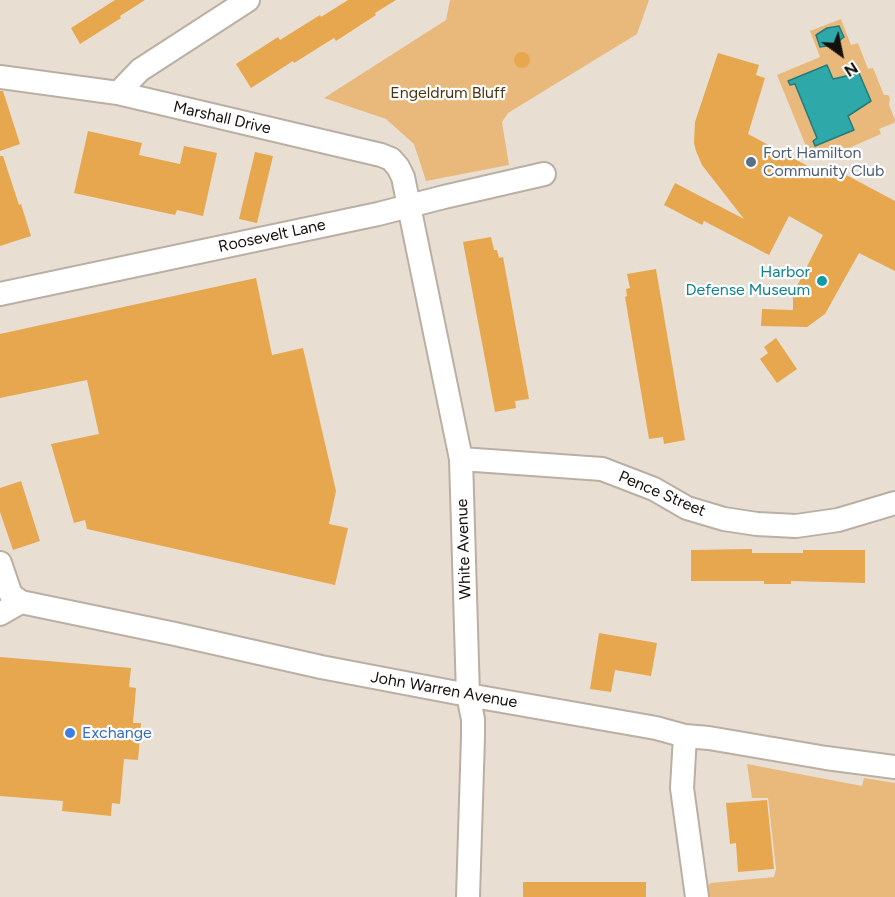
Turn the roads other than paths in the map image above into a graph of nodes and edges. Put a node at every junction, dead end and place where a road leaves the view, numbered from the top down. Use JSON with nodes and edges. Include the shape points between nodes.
{"nodes":[{"id":1,"x":248,"y":0,"type":"edge"},
{"id":2,"x":0,"y":77,"type":"edge"},
{"id":3,"x":118,"y":93,"type":"junction"},
{"id":4,"x":543,"y":174,"type":"dead end"},
{"id":5,"x":410,"y":206,"type":"junction"},
{"id":6,"x":0,"y":294,"type":"edge"},
{"id":7,"x":461,"y":459,"type":"junction"},
{"id":8,"x":895,"y":502,"type":"edge"},
{"id":9,"x":0,"y":563,"type":"edge"},
{"id":10,"x":21,"y":602,"type":"junction"},
{"id":11,"x":0,"y":614,"type":"edge"},
{"id":12,"x":468,"y":695,"type":"junction"},
{"id":13,"x":685,"y":736,"type":"junction"},
{"id":14,"x":895,"y":767,"type":"edge"},
{"id":15,"x":468,"y":897,"type":"edge"},
{"id":16,"x":698,"y":897,"type":"edge"}],
"edges":[{"from":1,"to":3,"type":"street","via":[[140,70]]},
{"from":2,"to":3,"type":"street","name":"Marshall Drive"},
{"from":3,"to":5,"type":"street","name":"Marshall Drive","via":[[381,155],[398,167]]},
{"from":4,"to":5,"type":"street","name":"Roosevelt Lane"},
{"from":5,"to":6,"type":"street","name":"Roosevelt Lane"},
{"from":5,"to":7,"type":"street","name":"White Avenue"},
{"from":7,"to":8,"type":"street","name":"Pence Street","via":[[602,469],[654,489],[687,508],[757,524],[796,526],[838,520]]},
{"from":7,"to":12,"type":"street","name":"White Avenue"},
{"from":9,"to":10,"type":"street","via":[[11,594]]},
{"from":10,"to":11,"type":"street"},
{"from":10,"to":12,"type":"street","name":"John Warren Avenue"},
{"from":12,"to":13,"type":"street","name":"John Warren Avenue"},
{"from":12,"to":15,"type":"street","name":"White Avenue","via":[[473,737]]},
{"from":13,"to":14,"type":"street","name":"John Warren Avenue"},
{"from":13,"to":16,"type":"street","via":[[682,788]]}]}
